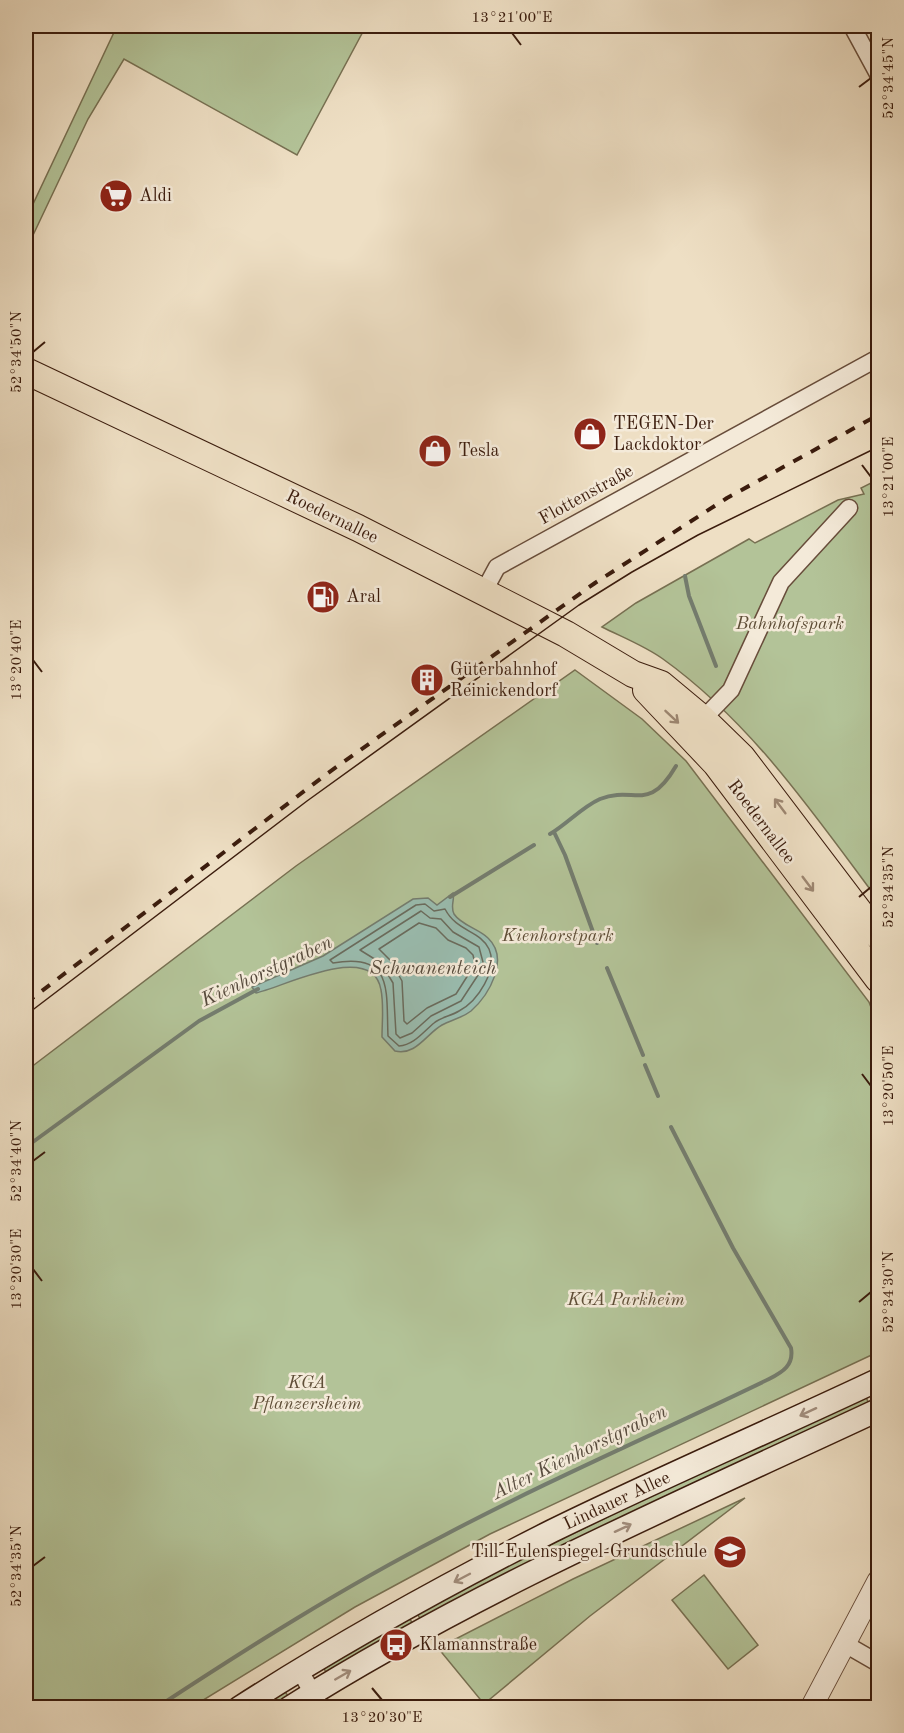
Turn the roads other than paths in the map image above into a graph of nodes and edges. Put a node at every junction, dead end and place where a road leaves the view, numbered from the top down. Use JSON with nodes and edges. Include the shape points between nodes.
{"nodes":[{"id":1,"x":852,"y":26,"type":"edge"},
{"id":2,"x":879,"y":74,"type":"edge"},
{"id":3,"x":879,"y":358,"type":"edge"},
{"id":4,"x":26,"y":371,"type":"edge"},
{"id":5,"x":849,"y":508,"type":"dead end"},
{"id":6,"x":483,"y":593,"type":"junction"},
{"id":7,"x":633,"y":674,"type":"junction"},
{"id":8,"x":703,"y":719,"type":"junction"},
{"id":9,"x":879,"y":936,"type":"edge"},
{"id":10,"x":879,"y":979,"type":"edge"},
{"id":11,"x":879,"y":1380,"type":"edge"},
{"id":12,"x":879,"y":1410,"type":"edge"},
{"id":13,"x":879,"y":1581,"type":"edge"},
{"id":14,"x":845,"y":1644,"type":"junction"},
{"id":15,"x":879,"y":1663,"type":"edge"},
{"id":16,"x":299,"y":1670,"type":"junction"},
{"id":17,"x":317,"y":1700,"type":"edge"},
{"id":18,"x":239,"y":1707,"type":"edge"},
{"id":19,"x":289,"y":1707,"type":"edge"},
{"id":20,"x":811,"y":1707,"type":"edge"}],
"edges":[{"from":1,"to":2,"type":"street"},
{"from":3,"to":6,"type":"street","name":"Flottenstraße","via":[[497,567]]},
{"from":4,"to":6,"type":"main road","name":"Roedernallee","via":[[349,524]]},
{"from":5,"to":8,"type":"street","via":[[781,582],[731,690]]},
{"from":6,"to":7,"type":"main road","name":"Roedernallee","via":[[566,634]]},
{"from":7,"to":8,"type":"main road","name":"Roedernallee","via":[[661,684]]},
{"from":7,"to":10,"type":"main road","name":"Roedernallee","one_way":true,"via":[[651,698],[716,764]]},
{"from":9,"to":8,"type":"main road","name":"Roedernallee","one_way":true,"via":[[757,775]]},
{"from":11,"to":16,"type":"main road","name":"Lindauer Allee","one_way":true,"via":[[554,1530],[407,1607]]},
{"from":17,"to":12,"type":"main road","name":"Lindauer Allee","one_way":true,"via":[[517,1579]]},
{"from":13,"to":14,"type":"street"},
{"from":14,"to":15,"type":"street"},
{"from":14,"to":20,"type":"street"},
{"from":16,"to":17,"type":"street"},
{"from":16,"to":18,"type":"main road","name":"Lindauer Allee"},
{"from":17,"to":19,"type":"main road","name":"Lindauer Allee"}]}
